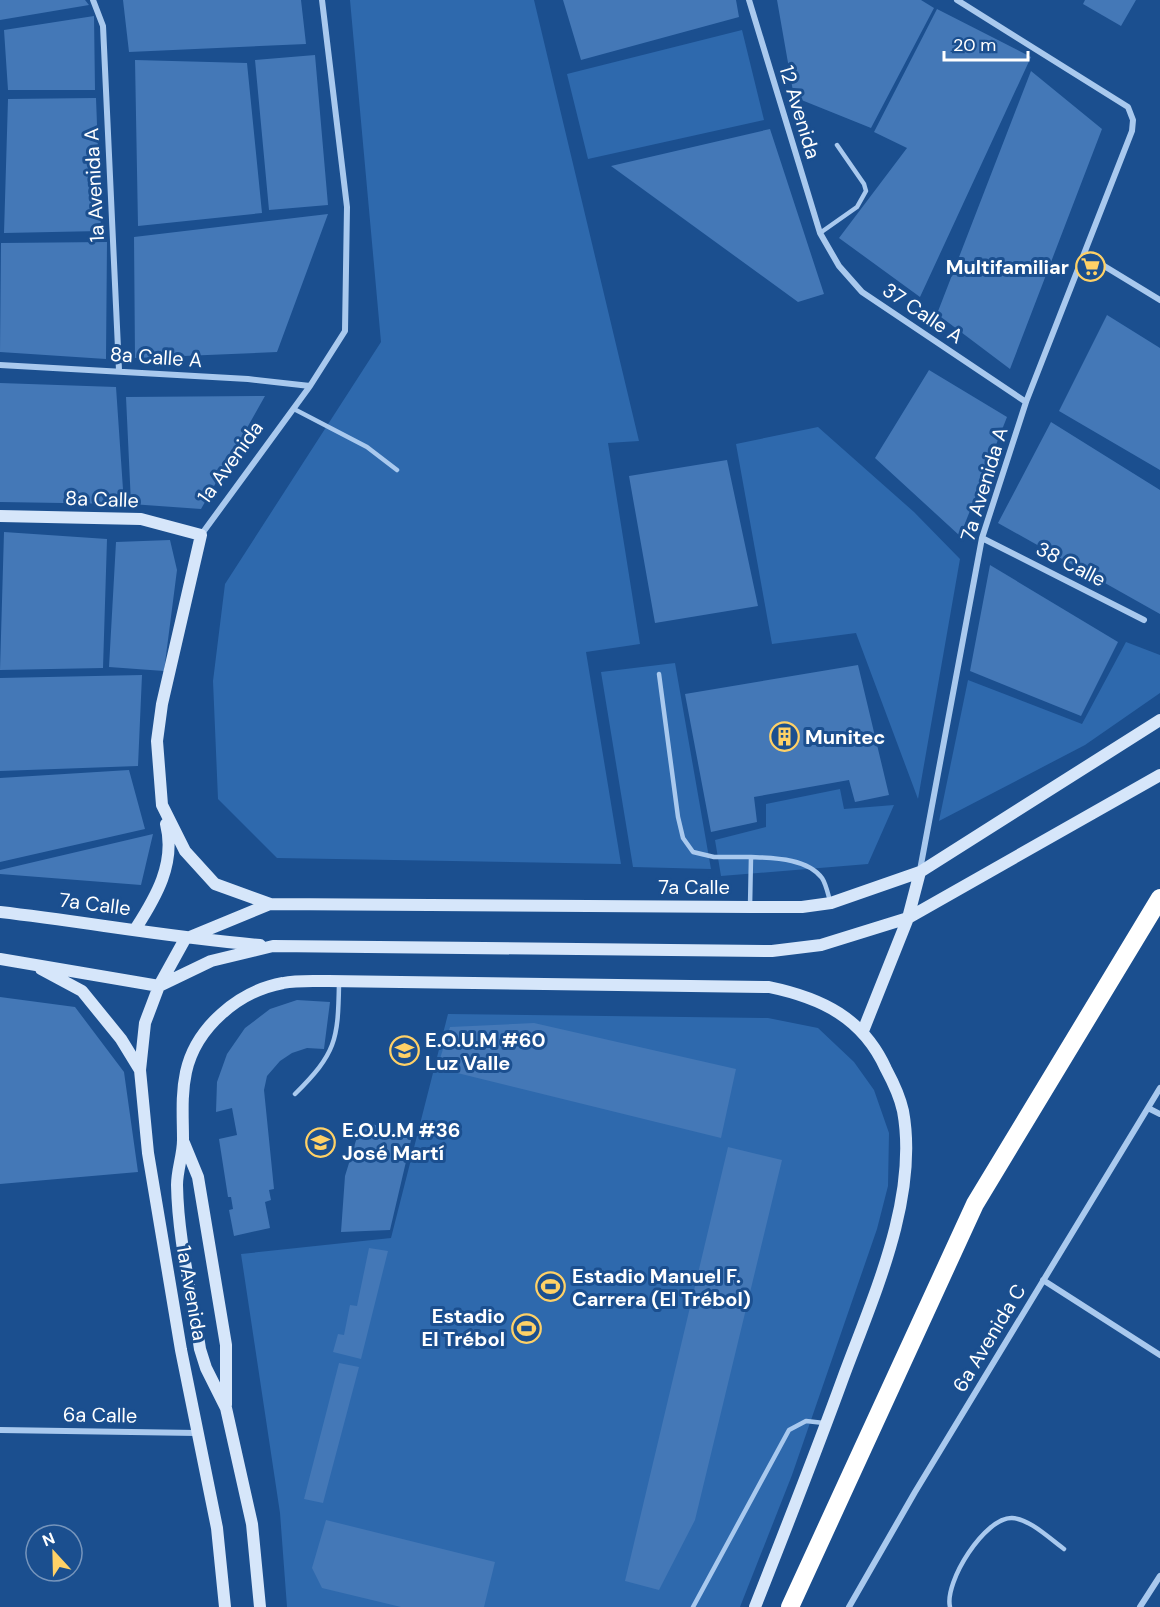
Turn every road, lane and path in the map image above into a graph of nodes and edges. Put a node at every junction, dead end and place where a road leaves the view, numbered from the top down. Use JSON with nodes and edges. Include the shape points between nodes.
{"nodes":[{"id":1,"x":93,"y":0,"type":"edge"},
{"id":2,"x":322,"y":0,"type":"edge"},
{"id":3,"x":749,"y":0,"type":"edge"},
{"id":4,"x":957,"y":0,"type":"edge"},
{"id":5,"x":837,"y":145,"type":"dead end"},
{"id":6,"x":820,"y":233,"type":"junction"},
{"id":7,"x":1086,"y":255,"type":"junction"},
{"id":8,"x":1160,"y":300,"type":"edge"},
{"id":9,"x":0,"y":365,"type":"edge"},
{"id":10,"x":119,"y":370,"type":"junction"},
{"id":11,"x":310,"y":386,"type":"junction"},
{"id":12,"x":1026,"y":402,"type":"junction"},
{"id":13,"x":294,"y":409,"type":"junction"},
{"id":14,"x":397,"y":470,"type":"dead end"},
{"id":15,"x":0,"y":516,"type":"edge"},
{"id":16,"x":201,"y":535,"type":"junction"},
{"id":17,"x":982,"y":538,"type":"junction"},
{"id":18,"x":1144,"y":620,"type":"dead end"},
{"id":19,"x":658,"y":674,"type":"dead end"},
{"id":20,"x":1160,"y":720,"type":"edge"},
{"id":21,"x":1160,"y":775,"type":"edge"},
{"id":22,"x":162,"y":805,"type":"junction"},
{"id":23,"x":751,"y":857,"type":"junction"},
{"id":24,"x":920,"y":872,"type":"junction"},
{"id":25,"x":1160,"y":898,"type":"edge"},
{"id":26,"x":831,"y":903,"type":"junction"},
{"id":27,"x":270,"y":904,"type":"junction"},
{"id":28,"x":750,"y":907,"type":"junction"},
{"id":29,"x":0,"y":912,"type":"edge"},
{"id":30,"x":908,"y":918,"type":"junction"},
{"id":31,"x":136,"y":928,"type":"junction"},
{"id":32,"x":185,"y":939,"type":"junction"},
{"id":33,"x":273,"y":946,"type":"junction"},
{"id":34,"x":0,"y":959,"type":"edge"},
{"id":35,"x":29,"y":963,"type":"junction"},
{"id":36,"x":339,"y":981,"type":"junction"},
{"id":37,"x":159,"y":986,"type":"junction"},
{"id":38,"x":863,"y":1031,"type":"junction"},
{"id":39,"x":140,"y":1070,"type":"junction"},
{"id":40,"x":1160,"y":1088,"type":"edge"},
{"id":41,"x":295,"y":1094,"type":"dead end"},
{"id":42,"x":1148,"y":1108,"type":"junction"},
{"id":43,"x":1160,"y":1114,"type":"edge"},
{"id":44,"x":183,"y":1142,"type":"junction"},
{"id":45,"x":1043,"y":1280,"type":"junction"},
{"id":46,"x":1160,"y":1355,"type":"edge"},
{"id":47,"x":226,"y":1408,"type":"junction"},
{"id":48,"x":826,"y":1424,"type":"junction"},
{"id":49,"x":0,"y":1430,"type":"edge"},
{"id":50,"x":199,"y":1433,"type":"junction"},
{"id":51,"x":1064,"y":1549,"type":"dead end"},
{"id":52,"x":1160,"y":1576,"type":"edge"},
{"id":53,"x":225,"y":1607,"type":"edge"},
{"id":54,"x":260,"y":1607,"type":"edge"},
{"id":55,"x":693,"y":1607,"type":"edge"},
{"id":56,"x":755,"y":1607,"type":"edge"},
{"id":57,"x":790,"y":1607,"type":"edge"},
{"id":58,"x":849,"y":1607,"type":"edge"},
{"id":59,"x":950,"y":1607,"type":"edge"},
{"id":60,"x":1140,"y":1607,"type":"edge"}],
"edges":[{"from":1,"to":10,"type":"street","name":"1a Avenida A","via":[[104,26]]},
{"from":2,"to":11,"type":"street","name":"1a Avenida","via":[[347,207],[347,313],[342,337]]},
{"from":3,"to":6,"type":"street","name":"12 Avenida"},
{"from":4,"to":7,"type":"street","name":"7a Avenida A","via":[[1128,107],[1132,130]]},
{"from":5,"to":6,"type":"lane","via":[[866,191],[857,207]]},
{"from":6,"to":12,"type":"street","name":"37 Calle A","via":[[839,266],[862,292]]},
{"from":7,"to":8,"type":"street"},
{"from":7,"to":12,"type":"street","name":"7a Avenida A"},
{"from":9,"to":10,"type":"street","name":"8a Calle A"},
{"from":10,"to":11,"type":"street","name":"8a Calle A"},
{"from":11,"to":13,"type":"street","name":"1a Avenida"},
{"from":12,"to":17,"type":"street","name":"7a Avenida A"},
{"from":13,"to":14,"type":"lane","via":[[367,447]]},
{"from":13,"to":16,"type":"street","name":"1a Avenida"},
{"from":15,"to":16,"type":"main road","name":"8a Calle","via":[[141,519]]},
{"from":16,"to":22,"type":"main road","name":"1a Avenida","via":[[161,713],[157,741]]},
{"from":17,"to":18,"type":"street","name":"38 Calle"},
{"from":17,"to":24,"type":"street","name":"7a Avenida A"},
{"from":19,"to":23,"type":"lane","via":[[683,838],[693,852],[714,857]]},
{"from":20,"to":24,"type":"main road","name":"7a Calle"},
{"from":21,"to":30,"type":"main road","name":"7a Calle"},
{"from":22,"to":27,"type":"main road","name":"1a Avenida","via":[[185,851],[215,884]]},
{"from":22,"to":31,"type":"main road","via":[[169,835],[167,866],[157,895]]},
{"from":23,"to":26,"type":"lane","via":[[777,858],[808,868],[822,878]]},
{"from":23,"to":28,"type":"lane"},
{"from":24,"to":26,"type":"main road","name":"7a Calle"},
{"from":24,"to":30,"type":"main road"},
{"from":25,"to":57,"type":"highway","via":[[975,1204]]},
{"from":26,"to":28,"type":"main road","name":"7a Calle"},
{"from":27,"to":28,"type":"main road","name":"7a Calle"},
{"from":27,"to":32,"type":"main road","name":"7a Calle"},
{"from":29,"to":31,"type":"main road","name":"7a Calle"},
{"from":30,"to":33,"type":"main road","name":"7a Calle","via":[[821,945],[772,951]]},
{"from":30,"to":38,"type":"main road"},
{"from":31,"to":32,"type":"main road","name":"7a Calle"},
{"from":32,"to":33,"type":"main road","name":"7a Calle"},
{"from":32,"to":37,"type":"main road"},
{"from":33,"to":37,"type":"main road","name":"7a Calle","via":[[211,961]]},
{"from":34,"to":35,"type":"main road"},
{"from":35,"to":37,"type":"main road"},
{"from":35,"to":39,"type":"main road","via":[[82,991],[121,1039]]},
{"from":36,"to":38,"type":"main road","via":[[769,987],[834,1009]]},
{"from":36,"to":41,"type":"lane","via":[[339,1014],[330,1056]]},
{"from":36,"to":44,"type":"main road","via":[[283,983],[265,988],[233,1005],[210,1026],[193,1052],[187,1070],[182,1103]]},
{"from":37,"to":39,"type":"main road","name":"1a Avenida","via":[[145,1023]]},
{"from":38,"to":48,"type":"main road","via":[[883,1062],[903,1109],[907,1172],[885,1258]]},
{"from":39,"to":50,"type":"main road","name":"1a Avenida","via":[[148,1153]]},
{"from":40,"to":42,"type":"street","name":"6a Avenida C"},
{"from":42,"to":43,"type":"street"},
{"from":42,"to":45,"type":"street","name":"6a Avenida C"},
{"from":44,"to":47,"type":"main road","via":[[198,1177],[226,1345]]},
{"from":44,"to":47,"type":"main road","via":[[177,1184],[200,1349]]},
{"from":45,"to":46,"type":"street"},
{"from":45,"to":58,"type":"street","name":"6a Avenida C"},
{"from":47,"to":54,"type":"main road","via":[[252,1524]]},
{"from":48,"to":55,"type":"lane","via":[[806,1421],[789,1431]]},
{"from":48,"to":56,"type":"main road"},
{"from":49,"to":50,"type":"street","name":"6a Calle"},
{"from":50,"to":53,"type":"main road","name":"1a Avenida","via":[[217,1528]]},
{"from":51,"to":59,"type":"lane","via":[[1024,1522],[1012,1518],[1000,1521],[965,1558],[953,1578]]},
{"from":52,"to":60,"type":"street"}]}
